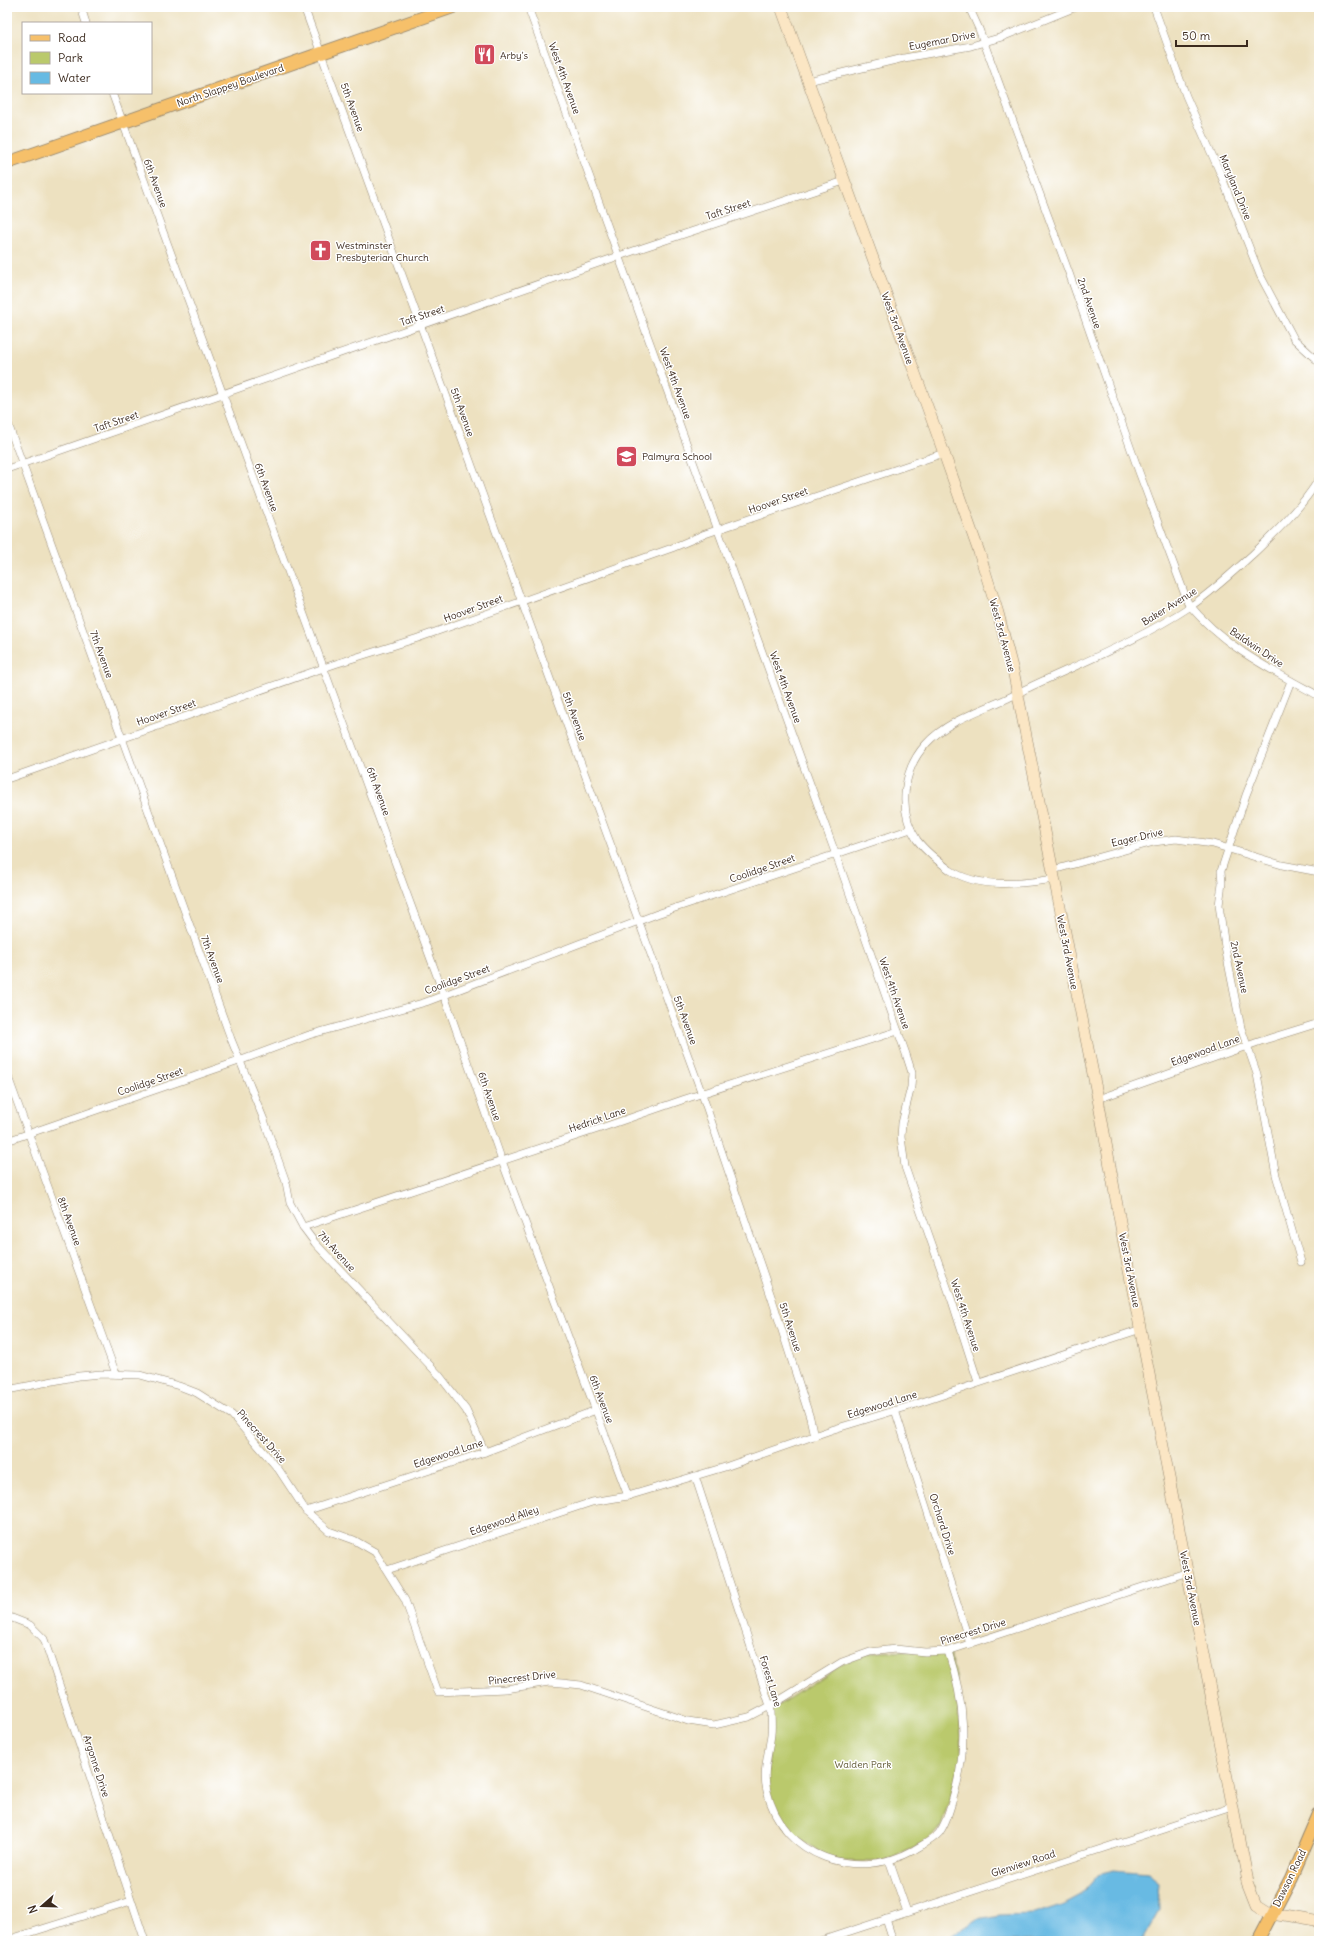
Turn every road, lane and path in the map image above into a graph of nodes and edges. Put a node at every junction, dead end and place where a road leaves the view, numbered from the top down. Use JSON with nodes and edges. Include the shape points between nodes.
{"nodes":[{"id":1,"x":81,"y":7,"type":"edge"},
{"id":2,"x":304,"y":7,"type":"edge"},
{"id":3,"x":454,"y":7,"type":"edge"},
{"id":4,"x":528,"y":7,"type":"edge"},
{"id":5,"x":781,"y":7,"type":"edge"},
{"id":6,"x":969,"y":7,"type":"edge"},
{"id":7,"x":1076,"y":7,"type":"edge"},
{"id":8,"x":1154,"y":7,"type":"edge"},
{"id":9,"x":86,"y":22,"type":"edge"},
{"id":10,"x":984,"y":42,"type":"junction"},
{"id":11,"x":321,"y":53,"type":"junction"},
{"id":12,"x":808,"y":81,"type":"junction"},
{"id":13,"x":112,"y":94,"type":"edge"},
{"id":14,"x":123,"y":122,"type":"junction"},
{"id":15,"x":7,"y":162,"type":"edge"},
{"id":16,"x":844,"y":181,"type":"junction"},
{"id":17,"x":620,"y":256,"type":"junction"},
{"id":18,"x":421,"y":326,"type":"junction"},
{"id":19,"x":1319,"y":362,"type":"edge"},
{"id":20,"x":222,"y":394,"type":"junction"},
{"id":21,"x":7,"y":421,"type":"edge"},
{"id":22,"x":944,"y":453,"type":"junction"},
{"id":23,"x":22,"y":464,"type":"junction"},
{"id":24,"x":7,"y":469,"type":"edge"},
{"id":25,"x":1319,"y":479,"type":"edge"},
{"id":26,"x":717,"y":530,"type":"junction"},
{"id":27,"x":521,"y":601,"type":"junction"},
{"id":28,"x":1190,"y":606,"type":"junction"},
{"id":29,"x":322,"y":669,"type":"junction"},
{"id":30,"x":1291,"y":681,"type":"junction"},
{"id":31,"x":1017,"y":693,"type":"junction"},
{"id":32,"x":1319,"y":696,"type":"edge"},
{"id":33,"x":122,"y":738,"type":"junction"},
{"id":34,"x":7,"y":778,"type":"edge"},
{"id":35,"x":911,"y":829,"type":"junction"},
{"id":36,"x":1229,"y":849,"type":"junction"},
{"id":37,"x":836,"y":853,"type":"junction"},
{"id":38,"x":1319,"y":872,"type":"edge"},
{"id":39,"x":1054,"y":874,"type":"junction"},
{"id":40,"x":639,"y":921,"type":"junction"},
{"id":41,"x":444,"y":995,"type":"junction"},
{"id":42,"x":1319,"y":1023,"type":"edge"},
{"id":43,"x":898,"y":1031,"type":"junction"},
{"id":44,"x":1247,"y":1046,"type":"junction"},
{"id":45,"x":239,"y":1061,"type":"junction"},
{"id":46,"x":7,"y":1074,"type":"edge"},
{"id":47,"x":702,"y":1094,"type":"junction"},
{"id":48,"x":1098,"y":1099,"type":"junction"},
{"id":49,"x":28,"y":1133,"type":"junction"},
{"id":50,"x":7,"y":1141,"type":"edge"},
{"id":51,"x":502,"y":1161,"type":"junction"},
{"id":52,"x":303,"y":1227,"type":"junction"},
{"id":53,"x":1301,"y":1262,"type":"dead end"},
{"id":54,"x":1141,"y":1329,"type":"junction"},
{"id":55,"x":116,"y":1374,"type":"junction"},
{"id":56,"x":978,"y":1382,"type":"junction"},
{"id":57,"x":7,"y":1390,"type":"edge"},
{"id":58,"x":596,"y":1410,"type":"junction"},
{"id":59,"x":895,"y":1410,"type":"junction"},
{"id":60,"x":814,"y":1436,"type":"junction"},
{"id":61,"x":485,"y":1452,"type":"junction"},
{"id":62,"x":695,"y":1476,"type":"junction"},
{"id":63,"x":628,"y":1496,"type":"junction"},
{"id":64,"x":306,"y":1511,"type":"junction"},
{"id":65,"x":387,"y":1570,"type":"junction"},
{"id":66,"x":1188,"y":1572,"type":"junction"},
{"id":67,"x":7,"y":1616,"type":"edge"},
{"id":68,"x":970,"y":1644,"type":"junction"},
{"id":69,"x":948,"y":1651,"type":"junction"},
{"id":70,"x":770,"y":1706,"type":"junction"},
{"id":71,"x":1232,"y":1806,"type":"junction"},
{"id":72,"x":1319,"y":1813,"type":"edge"},
{"id":73,"x":889,"y":1860,"type":"junction"},
{"id":74,"x":131,"y":1901,"type":"junction"},
{"id":75,"x":907,"y":1912,"type":"junction"},
{"id":76,"x":1272,"y":1914,"type":"junction"},
{"id":77,"x":886,"y":1919,"type":"junction"},
{"id":78,"x":1319,"y":1922,"type":"edge"},
{"id":79,"x":7,"y":1940,"type":"edge"},
{"id":80,"x":145,"y":1941,"type":"edge"},
{"id":81,"x":820,"y":1941,"type":"edge"},
{"id":82,"x":893,"y":1941,"type":"edge"},
{"id":83,"x":1258,"y":1941,"type":"edge"}],
"edges":[{"from":1,"to":9,"type":"street"},
{"from":2,"to":11,"type":"street","name":"5th Avenue"},
{"from":3,"to":11,"type":"main road","name":"North Slappey Boulevard"},
{"from":4,"to":17,"type":"street","name":"West 4th Avenue"},
{"from":5,"to":12,"type":"street","name":"West 3rd Avenue"},
{"from":6,"to":10,"type":"street","name":"2nd Avenue"},
{"from":7,"to":10,"type":"street","name":"Eugemar Drive"},
{"from":8,"to":19,"type":"street","name":"Maryland Drive","via":[[1186,96],[1221,175],[1260,275],[1294,340]]},
{"from":10,"to":12,"type":"street","name":"Eugemar Drive"},
{"from":10,"to":28,"type":"street","name":"2nd Avenue","via":[[1141,479]]},
{"from":11,"to":14,"type":"main road","name":"North Slappey Boulevard"},
{"from":11,"to":18,"type":"street","name":"5th Avenue"},
{"from":12,"to":16,"type":"street","name":"West 3rd Avenue"},
{"from":13,"to":14,"type":"street","name":"6th Avenue"},
{"from":14,"to":15,"type":"main road","name":"North Slappey Boulevard"},
{"from":14,"to":20,"type":"street","name":"6th Avenue"},
{"from":16,"to":17,"type":"street","name":"Taft Street"},
{"from":16,"to":22,"type":"street","name":"West 3rd Avenue"},
{"from":17,"to":18,"type":"street","name":"Taft Street"},
{"from":17,"to":26,"type":"street","name":"West 4th Avenue"},
{"from":18,"to":20,"type":"street","name":"Taft Street"},
{"from":18,"to":27,"type":"street","name":"5th Avenue"},
{"from":20,"to":23,"type":"street","name":"Taft Street"},
{"from":20,"to":29,"type":"street","name":"6th Avenue"},
{"from":21,"to":23,"type":"street","name":"7th Avenue"},
{"from":22,"to":26,"type":"street","name":"Hoover Street"},
{"from":22,"to":31,"type":"street","name":"West 3rd Avenue","via":[[998,613]]},
{"from":23,"to":24,"type":"street","name":"Taft Street"},
{"from":23,"to":33,"type":"street","name":"7th Avenue"},
{"from":25,"to":28,"type":"street","name":"Baker Avenue","via":[[1280,528]]},
{"from":26,"to":27,"type":"street","name":"Hoover Street"},
{"from":26,"to":37,"type":"street","name":"West 4th Avenue"},
{"from":27,"to":29,"type":"street","name":"Hoover Street"},
{"from":27,"to":40,"type":"street","name":"5th Avenue"},
{"from":28,"to":30,"type":"street","name":"Baldwin Drive","via":[[1200,618],[1228,641]]},
{"from":28,"to":31,"type":"street","name":"Baker Avenue","via":[[1126,644]]},
{"from":29,"to":33,"type":"street","name":"Hoover Street"},
{"from":29,"to":41,"type":"street","name":"6th Avenue"},
{"from":30,"to":32,"type":"street","name":"Baldwin Drive"},
{"from":30,"to":36,"type":"street","name":"2nd Avenue","via":[[1246,795]]},
{"from":31,"to":35,"type":"street","name":"Baker Avenue","via":[[937,733],[916,755],[910,767],[905,789],[906,811]]},
{"from":31,"to":39,"type":"street","name":"West 3rd Avenue"},
{"from":33,"to":34,"type":"street","name":"Hoover Street"},
{"from":33,"to":45,"type":"street","name":"7th Avenue"},
{"from":35,"to":37,"type":"street","name":"Coolidge Street"},
{"from":35,"to":39,"type":"street","name":"Eager Drive","via":[[929,853],[957,875],[1004,884],[1035,882]]},
{"from":36,"to":38,"type":"street","name":"Eager Drive","via":[[1282,865]]},
{"from":36,"to":39,"type":"street","name":"Eager Drive","via":[[1176,839],[1154,842]]},
{"from":36,"to":44,"type":"street","name":"2nd Avenue","via":[[1221,871],[1219,905],[1241,1028]]},
{"from":37,"to":40,"type":"street","name":"Coolidge Street"},
{"from":37,"to":43,"type":"street","name":"West 4th Avenue"},
{"from":39,"to":48,"type":"street","name":"West 3rd Avenue"},
{"from":40,"to":41,"type":"street","name":"Coolidge Street"},
{"from":40,"to":47,"type":"street","name":"5th Avenue"},
{"from":41,"to":45,"type":"street","name":"Coolidge Street","via":[[309,1035]]},
{"from":41,"to":51,"type":"street","name":"6th Avenue"},
{"from":42,"to":44,"type":"street","name":"Edgewood Lane"},
{"from":43,"to":47,"type":"street","name":"Hedrick Lane"},
{"from":43,"to":56,"type":"street","name":"West 4th Avenue","via":[[912,1073],[902,1123],[901,1138],[905,1167]]},
{"from":44,"to":48,"type":"street","name":"Edgewood Lane"},
{"from":44,"to":53,"type":"street","name":"2nd Avenue","via":[[1257,1074],[1276,1175]]},
{"from":45,"to":49,"type":"street","name":"Coolidge Street"},
{"from":45,"to":52,"type":"street","name":"7th Avenue","via":[[264,1120],[286,1182],[290,1203]]},
{"from":46,"to":49,"type":"street","name":"8th Avenue"},
{"from":47,"to":51,"type":"street","name":"Hedrick Lane"},
{"from":47,"to":60,"type":"street","name":"5th Avenue","via":[[772,1299]]},
{"from":48,"to":54,"type":"street","name":"West 3rd Avenue"},
{"from":49,"to":50,"type":"street","name":"Coolidge Street"},
{"from":49,"to":55,"type":"street","name":"8th Avenue"},
{"from":51,"to":52,"type":"street","name":"Hedrick Lane"},
{"from":51,"to":58,"type":"street","name":"6th Avenue"},
{"from":52,"to":61,"type":"street","name":"7th Avenue","via":[[315,1243],[439,1374],[466,1410]]},
{"from":54,"to":56,"type":"street","name":"Edgewood Lane"},
{"from":54,"to":66,"type":"street","name":"West 3rd Avenue"},
{"from":55,"to":57,"type":"street","name":"Pinecrest Drive","via":[[79,1376]]},
{"from":55,"to":64,"type":"street","name":"Pinecrest Drive","via":[[140,1375],[179,1386],[232,1415],[279,1470]]},
{"from":56,"to":59,"type":"street","name":"Edgewood Lane"},
{"from":58,"to":61,"type":"street","name":"Edgewood Lane"},
{"from":58,"to":63,"type":"street","name":"6th Avenue"},
{"from":59,"to":60,"type":"street","name":"Edgewood Lane"},
{"from":59,"to":68,"type":"street","name":"Orchard Drive"},
{"from":60,"to":62,"type":"street","name":"Edgewood Lane"},
{"from":61,"to":64,"type":"street","name":"Edgewood Lane"},
{"from":62,"to":63,"type":"street","name":"Edgewood Lane"},
{"from":62,"to":70,"type":"street","name":"Forest Lane"},
{"from":63,"to":65,"type":"street","name":"Edgewood Alley","via":[[592,1502]]},
{"from":64,"to":65,"type":"street","name":"Pinecrest Drive","via":[[330,1531],[375,1552]]},
{"from":65,"to":70,"type":"street","name":"Pinecrest Drive","via":[[405,1600],[438,1692],[506,1689],[549,1682],[581,1685],[688,1721],[710,1725],[749,1717]]},
{"from":66,"to":68,"type":"street","name":"Pinecrest Drive"},
{"from":66,"to":71,"type":"street","name":"West 3rd Avenue"},
{"from":67,"to":74,"type":"street","name":"Argonne Drive","via":[[30,1625],[44,1639]]},
{"from":68,"to":69,"type":"street","name":"Pinecrest Drive"},
{"from":69,"to":70,"type":"street","name":"Pinecrest Drive","via":[[925,1652],[895,1648],[870,1652],[842,1662]]},
{"from":69,"to":73,"type":"street","via":[[962,1702],[964,1725],[960,1775],[947,1816],[938,1833],[906,1854]]},
{"from":70,"to":73,"type":"street","name":"Forest Lane","via":[[771,1732],[766,1785],[774,1810],[789,1834],[810,1852],[833,1861],[866,1864]]},
{"from":71,"to":75,"type":"street","name":"Glenview Road"},
{"from":71,"to":76,"type":"street","name":"West 3rd Avenue","via":[[1253,1899],[1256,1904]]},
{"from":72,"to":76,"type":"main road","name":"Dawson Road","via":[[1291,1878]]},
{"from":73,"to":75,"type":"street"},
{"from":74,"to":79,"type":"street"},
{"from":74,"to":80,"type":"street","name":"Argonne Drive"},
{"from":75,"to":77,"type":"street","name":"Glenview Road"},
{"from":76,"to":78,"type":"street"},
{"from":76,"to":83,"type":"main road","name":"Dawson Road"},
{"from":77,"to":81,"type":"street","name":"Glenview Road"},
{"from":77,"to":82,"type":"street"}]}
